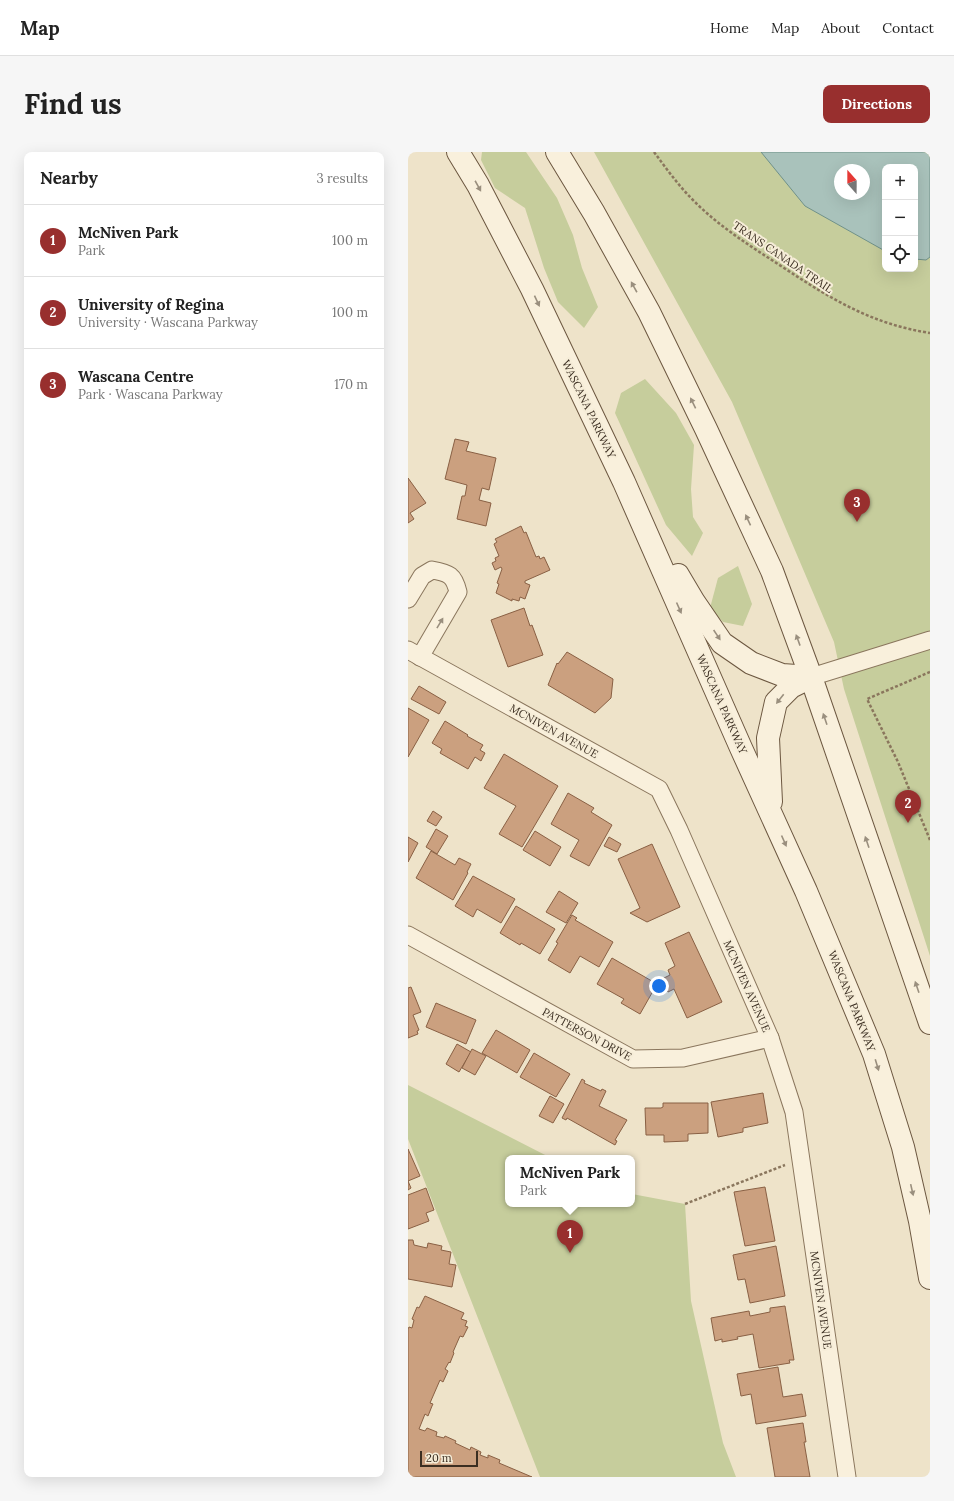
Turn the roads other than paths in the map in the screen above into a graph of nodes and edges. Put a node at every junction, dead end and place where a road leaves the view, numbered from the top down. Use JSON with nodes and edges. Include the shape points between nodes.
{"nodes":[{"id":1,"x":458,"y":152,"type":"edge"},
{"id":2,"x":557,"y":152,"type":"edge"},
{"id":3,"x":624,"y":482,"type":"junction"},
{"id":4,"x":408,"y":599,"type":"edge"},
{"id":5,"x":929,"y":642,"type":"edge"},
{"id":6,"x":414,"y":653,"type":"edge"},
{"id":7,"x":811,"y":677,"type":"junction"},
{"id":8,"x":772,"y":814,"type":"junction"},
{"id":9,"x":411,"y":941,"type":"edge"},
{"id":10,"x":930,"y":1023,"type":"edge"},
{"id":11,"x":770,"y":1038,"type":"junction"},
{"id":12,"x":930,"y":1278,"type":"edge"},
{"id":13,"x":847,"y":1477,"type":"edge"}],
"edges":[{"from":1,"to":3,"type":"main road","name":"WASCANA PARKWAY","one_way":true,"via":[[532,289]]},
{"from":7,"to":2,"type":"main road","one_way":true,"via":[[772,572],[706,429],[649,312]]},
{"from":3,"to":7,"type":"main road","one_way":true,"via":[[694,602],[722,643],[763,668],[782,675]]},
{"from":3,"to":8,"type":"main road","name":"WASCANA PARKWAY","one_way":true},
{"from":6,"to":4,"type":"street","one_way":true,"via":[[458,592],[456,581],[446,572],[432,570],[422,576]]},
{"from":5,"to":7,"type":"street"},
{"from":6,"to":11,"type":"street","name":"MCNIVEN AVENUE","via":[[659,789]]},
{"from":7,"to":8,"type":"main road","one_way":true,"via":[[791,687],[776,702],[768,738]]},
{"from":10,"to":7,"type":"main road","one_way":true},
{"from":8,"to":12,"type":"main road","name":"WASCANA PARKWAY","one_way":true,"via":[[874,1054],[902,1147],[920,1221]]},
{"from":9,"to":11,"type":"street","name":"PATTERSON DRIVE","via":[[633,1060],[683,1058]]},
{"from":11,"to":13,"type":"street","name":"MCNIVEN AVENUE","via":[[794,1112]]}]}
